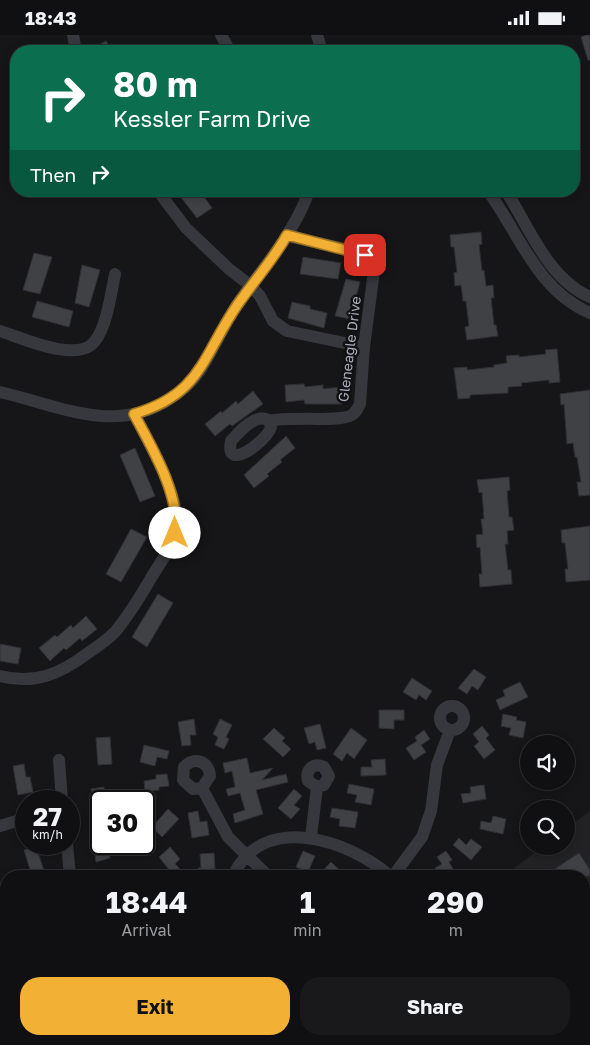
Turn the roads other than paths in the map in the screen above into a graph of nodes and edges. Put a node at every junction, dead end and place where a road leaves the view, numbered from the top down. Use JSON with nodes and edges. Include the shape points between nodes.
{"nodes":[{"id":1,"x":163,"y":197,"type":"edge"},
{"id":2,"x":306,"y":197,"type":"edge"},
{"id":3,"x":492,"y":197,"type":"edge"},
{"id":4,"x":510,"y":197,"type":"edge"},
{"id":5,"x":287,"y":235,"type":"junction"},
{"id":6,"x":115,"y":274,"type":"dead end"},
{"id":7,"x":251,"y":286,"type":"junction"},
{"id":8,"x":590,"y":297,"type":"edge"},
{"id":9,"x":590,"y":313,"type":"edge"},
{"id":10,"x":0,"y":331,"type":"edge"},
{"id":11,"x":364,"y":347,"type":"junction"},
{"id":12,"x":0,"y":392,"type":"edge"},
{"id":13,"x":134,"y":414,"type":"junction"},
{"id":14,"x":269,"y":421,"type":"dead end"},
{"id":15,"x":0,"y":676,"type":"edge"},
{"id":16,"x":450,"y":730,"type":"dead end"},
{"id":17,"x":59,"y":760,"type":"dead end"},
{"id":18,"x":202,"y":787,"type":"dead end"},
{"id":19,"x":317,"y":787,"type":"dead end"},
{"id":20,"x":61,"y":790,"type":"edge"},
{"id":21,"x":15,"y":821,"type":"edge"},
{"id":22,"x":0,"y":826,"type":"edge"},
{"id":23,"x":311,"y":837,"type":"junction"},
{"id":24,"x":68,"y":855,"type":"edge"},
{"id":25,"x":246,"y":855,"type":"junction"},
{"id":26,"x":69,"y":870,"type":"edge"},
{"id":27,"x":237,"y":870,"type":"edge"},
{"id":28,"x":262,"y":870,"type":"edge"},
{"id":29,"x":382,"y":870,"type":"edge"},
{"id":30,"x":396,"y":870,"type":"edge"}],
"edges":[{"from":1,"to":7,"type":"street","via":[[186,228],[228,269]]},
{"from":2,"to":5,"type":"street"},
{"from":3,"to":9,"type":"street","via":[[541,276],[567,301]]},
{"from":4,"to":8,"type":"street","via":[[558,273],[574,289]]},
{"from":5,"to":7,"type":"street"},
{"from":5,"to":11,"type":"street","name":"Gleneagle Drive","via":[[360,252],[370,259],[374,271]]},
{"from":6,"to":10,"type":"street","via":[[100,331],[95,342],[86,349],[63,350]]},
{"from":7,"to":11,"type":"street","via":[[273,321],[282,329]]},
{"from":7,"to":13,"type":"street","via":[[191,382],[166,402]]},
{"from":11,"to":14,"type":"street","name":"Gleneagle Drive","via":[[360,405],[352,415]]},
{"from":12,"to":13,"type":"street","via":[[77,414],[103,418]]},
{"from":13,"to":15,"type":"street","via":[[175,509],[175,533],[165,554],[128,615],[105,641],[55,674],[32,680]]},
{"from":16,"to":30,"type":"street","via":[[437,765],[431,811],[422,837]]},
{"from":17,"to":20,"type":"street"},
{"from":18,"to":25,"type":"street","via":[[228,837]]},
{"from":19,"to":23,"type":"street"},
{"from":21,"to":22,"type":"street"},
{"from":23,"to":25,"type":"street","via":[[280,839]]},
{"from":23,"to":29,"type":"street","via":[[364,857]]},
{"from":24,"to":26,"type":"street"},
{"from":25,"to":27,"type":"street"},
{"from":25,"to":28,"type":"street"}]}
